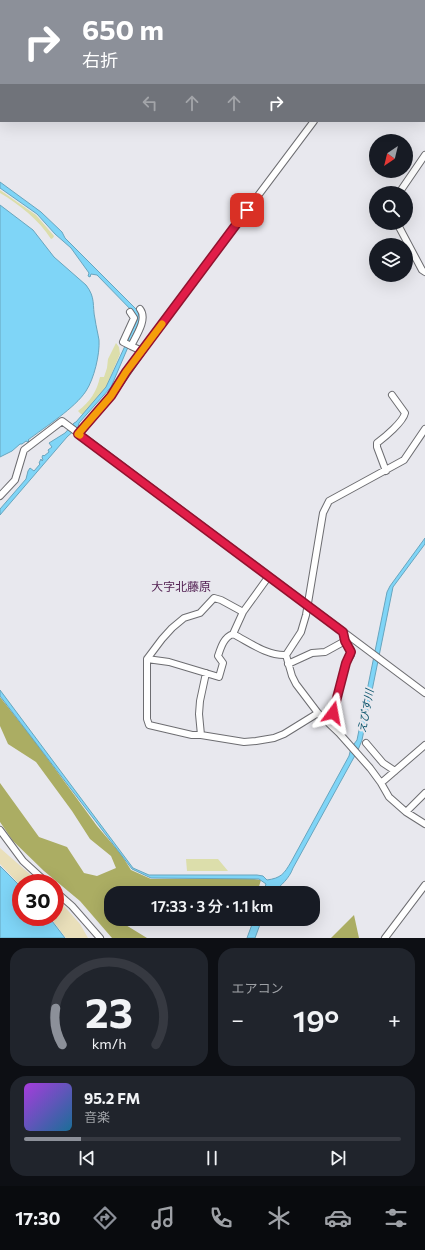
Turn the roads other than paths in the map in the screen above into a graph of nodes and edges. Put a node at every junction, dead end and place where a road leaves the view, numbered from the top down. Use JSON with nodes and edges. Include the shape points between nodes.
{"nodes":[{"id":1,"x":313,"y":122,"type":"edge"},
{"id":2,"x":425,"y":155,"type":"edge"},
{"id":3,"x":404,"y":186,"type":"edge"},
{"id":4,"x":401,"y":230,"type":"edge"},
{"id":5,"x":425,"y":272,"type":"edge"},
{"id":6,"x":140,"y":309,"type":"dead end"},
{"id":7,"x":130,"y":312,"type":"dead end"},
{"id":8,"x":129,"y":345,"type":"junction"},
{"id":9,"x":142,"y":351,"type":"junction"},
{"id":10,"x":392,"y":395,"type":"dead end"},
{"id":11,"x":425,"y":429,"type":"edge"},
{"id":12,"x":78,"y":434,"type":"junction"},
{"id":13,"x":386,"y":471,"type":"junction"},
{"id":14,"x":0,"y":496,"type":"edge"},
{"id":15,"x":270,"y":576,"type":"junction"},
{"id":16,"x":308,"y":605,"type":"junction"},
{"id":17,"x":243,"y":612,"type":"junction"},
{"id":18,"x":343,"y":632,"type":"junction"},
{"id":19,"x":233,"y":634,"type":"junction"},
{"id":20,"x":345,"y":641,"type":"junction"},
{"id":21,"x":286,"y":655,"type":"junction"},
{"id":22,"x":147,"y":659,"type":"junction"},
{"id":23,"x":288,"y":664,"type":"junction"},
{"id":24,"x":206,"y":673,"type":"junction"},
{"id":25,"x":425,"y":693,"type":"edge"},
{"id":26,"x":318,"y":713,"type":"junction"},
{"id":27,"x":328,"y":722,"type":"junction"},
{"id":28,"x":201,"y":734,"type":"junction"},
{"id":29,"x":366,"y":743,"type":"dead end"},
{"id":30,"x":425,"y":745,"type":"edge"},
{"id":31,"x":396,"y":771,"type":"junction"},
{"id":32,"x":381,"y":783,"type":"junction"},
{"id":33,"x":425,"y":793,"type":"edge"},
{"id":34,"x":406,"y":812,"type":"junction"},
{"id":35,"x":425,"y":824,"type":"edge"},
{"id":36,"x":0,"y":830,"type":"edge"},
{"id":37,"x":37,"y":874,"type":"edge"},
{"id":38,"x":425,"y":885,"type":"edge"},
{"id":39,"x":64,"y":899,"type":"edge"},
{"id":40,"x":100,"y":938,"type":"edge"},
{"id":41,"x":385,"y":938,"type":"edge"}],
"edges":[{"from":1,"to":9,"type":"street"},
{"from":2,"to":3,"type":"street"},
{"from":4,"to":5,"type":"street"},
{"from":6,"to":8,"type":"street","via":[[143,320]]},
{"from":7,"to":8,"type":"street","via":[[134,318],[123,342]]},
{"from":8,"to":9,"type":"street"},
{"from":9,"to":12,"type":"street","via":[[111,396]]},
{"from":10,"to":13,"type":"street","via":[[405,412],[401,420],[377,443]]},
{"from":11,"to":13,"type":"street","via":[[404,460]]},
{"from":12,"to":14,"type":"street","via":[[62,421],[30,445],[22,454],[15,480]]},
{"from":12,"to":15,"type":"street"},
{"from":13,"to":16,"type":"street","via":[[327,504],[323,513]]},
{"from":15,"to":16,"type":"street"},
{"from":15,"to":17,"type":"street"},
{"from":16,"to":18,"type":"street"},
{"from":16,"to":21,"type":"street","via":[[300,632]]},
{"from":17,"to":19,"type":"street"},
{"from":17,"to":22,"type":"street","via":[[214,598],[200,613],[184,618],[172,628]]},
{"from":18,"to":20,"type":"street"},
{"from":18,"to":25,"type":"street"},
{"from":19,"to":21,"type":"street","via":[[264,650],[280,656]]},
{"from":19,"to":24,"type":"street","via":[[224,642],[218,656],[222,663],[220,677]]},
{"from":20,"to":23,"type":"street","via":[[325,652],[312,653]]},
{"from":20,"to":27,"type":"street","via":[[351,655],[346,663],[333,713]]},
{"from":21,"to":23,"type":"street"},
{"from":22,"to":24,"type":"street","via":[[169,662]]},
{"from":22,"to":28,"type":"street","via":[[149,725],[192,735]]},
{"from":23,"to":26,"type":"street","via":[[296,684]]},
{"from":24,"to":28,"type":"street","via":[[198,714]]},
{"from":26,"to":27,"type":"street"},
{"from":26,"to":28,"type":"street","via":[[274,738],[244,742]]},
{"from":27,"to":32,"type":"street","via":[[357,752]]},
{"from":29,"to":31,"type":"street","via":[[383,763]]},
{"from":30,"to":31,"type":"street"},
{"from":31,"to":32,"type":"street"},
{"from":32,"to":34,"type":"street","via":[[390,797]]},
{"from":33,"to":34,"type":"street"},
{"from":34,"to":35,"type":"street"},
{"from":36,"to":37,"type":"street","via":[[23,861]]},
{"from":38,"to":41,"type":"street"},
{"from":39,"to":40,"type":"street"}]}
